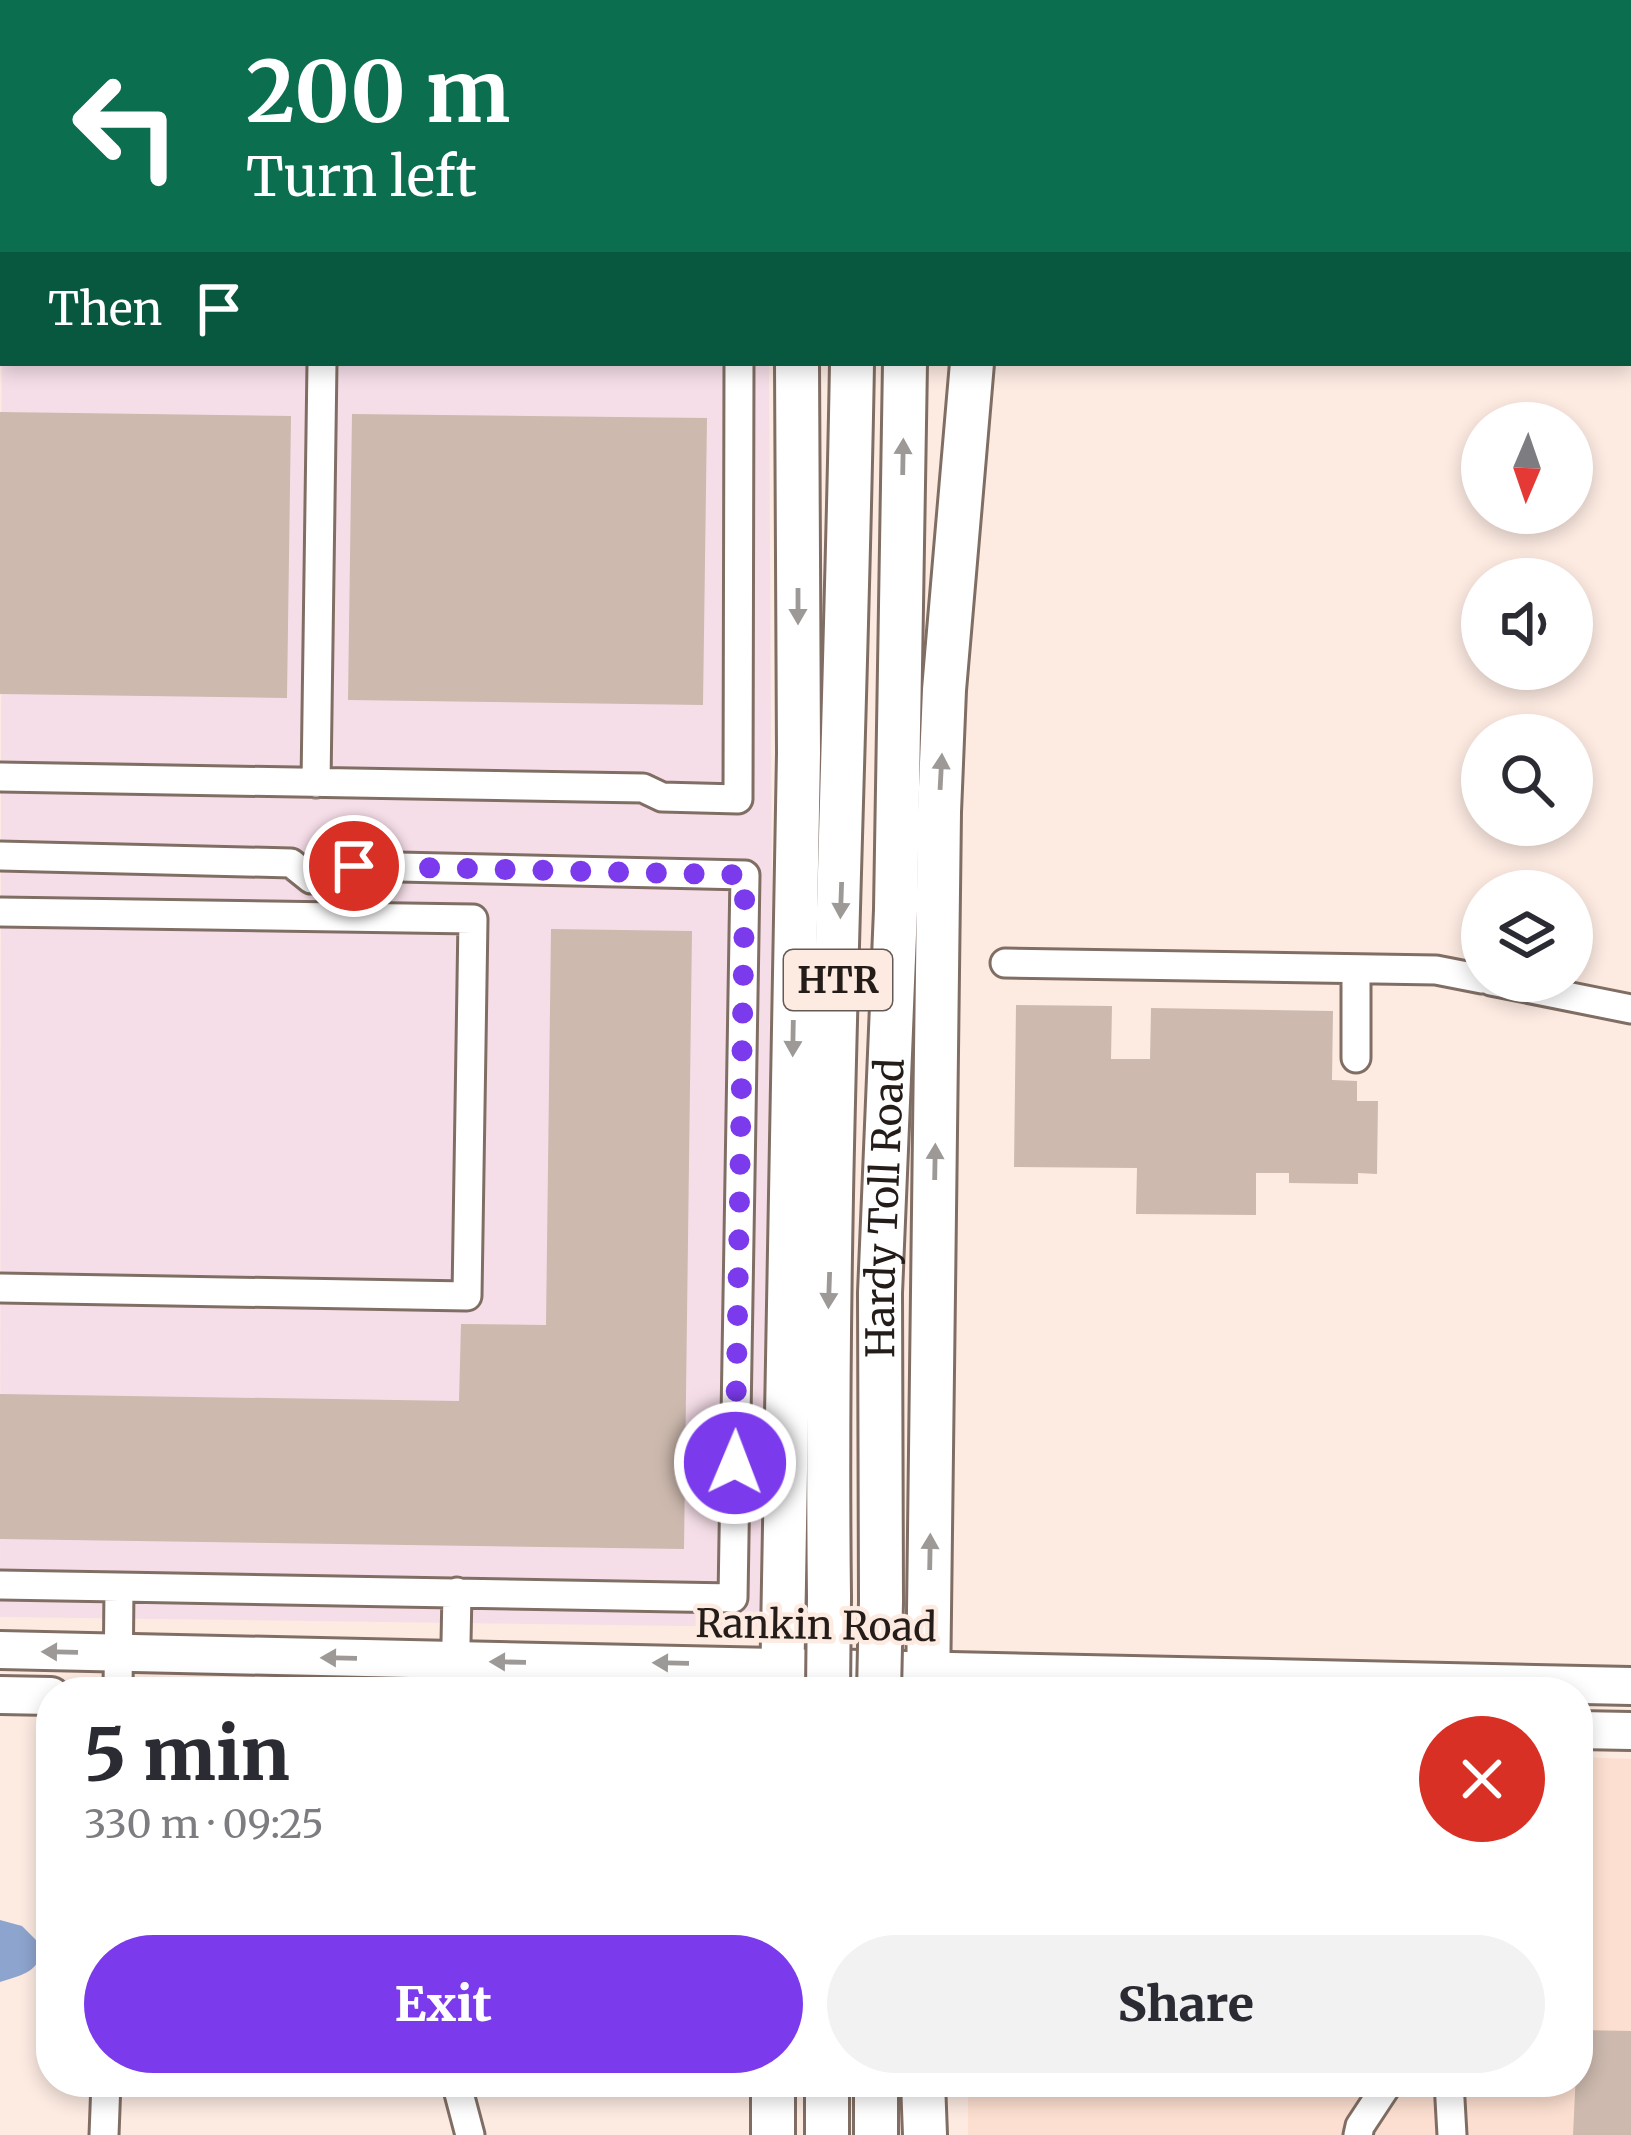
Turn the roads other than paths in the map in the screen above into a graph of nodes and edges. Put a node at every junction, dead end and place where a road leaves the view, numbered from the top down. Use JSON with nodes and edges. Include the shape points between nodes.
{"nodes":[{"id":1,"x":322,"y":366,"type":"edge"},
{"id":2,"x":740,"y":366,"type":"edge"},
{"id":3,"x":797,"y":366,"type":"edge"},
{"id":4,"x":826,"y":366,"type":"edge"},
{"id":5,"x":852,"y":366,"type":"edge"},
{"id":6,"x":904,"y":366,"type":"edge"},
{"id":7,"x":946,"y":366,"type":"edge"},
{"id":8,"x":972,"y":366,"type":"edge"},
{"id":9,"x":846,"y":737,"type":"junction"},
{"id":10,"x":0,"y":777,"type":"edge"},
{"id":11,"x":316,"y":782,"type":"junction"},
{"id":12,"x":0,"y":856,"type":"edge"},
{"id":13,"x":896,"y":910,"type":"junction"},
{"id":14,"x":0,"y":912,"type":"edge"},
{"id":15,"x":1005,"y":962,"type":"dead end"},
{"id":16,"x":1356,"y":969,"type":"junction"},
{"id":17,"x":1461,"y":975,"type":"edge"},
{"id":18,"x":1593,"y":1001,"type":"edge"},
{"id":19,"x":1631,"y":1009,"type":"edge"},
{"id":20,"x":1356,"y":1058,"type":"dead end"},
{"id":21,"x":0,"y":1288,"type":"edge"},
{"id":22,"x":0,"y":1586,"type":"edge"},
{"id":23,"x":118,"y":1587,"type":"junction"},
{"id":24,"x":457,"y":1592,"type":"junction"},
{"id":25,"x":0,"y":1650,"type":"edge"},
{"id":26,"x":119,"y":1653,"type":"junction"},
{"id":27,"x":456,"y":1676,"type":"edge"},
{"id":28,"x":118,"y":1677,"type":"edge"},
{"id":29,"x":619,"y":1677,"type":"edge"},
{"id":30,"x":782,"y":1677,"type":"edge"},
{"id":31,"x":829,"y":1677,"type":"edge"},
{"id":32,"x":879,"y":1677,"type":"edge"},
{"id":33,"x":928,"y":1677,"type":"edge"},
{"id":34,"x":1593,"y":1686,"type":"edge"},
{"id":35,"x":1631,"y":1686,"type":"edge"},
{"id":36,"x":0,"y":1695,"type":"edge"},
{"id":37,"x":36,"y":1696,"type":"edge"},
{"id":38,"x":1593,"y":1730,"type":"edge"},
{"id":39,"x":1631,"y":1731,"type":"edge"},
{"id":40,"x":105,"y":2097,"type":"edge"},
{"id":41,"x":460,"y":2097,"type":"edge"},
{"id":42,"x":773,"y":2097,"type":"edge"},
{"id":43,"x":827,"y":2097,"type":"edge"},
{"id":44,"x":876,"y":2097,"type":"edge"},
{"id":45,"x":924,"y":2097,"type":"edge"},
{"id":46,"x":1379,"y":2097,"type":"edge"},
{"id":47,"x":1450,"y":2097,"type":"edge"},
{"id":48,"x":104,"y":2135,"type":"edge"},
{"id":49,"x":470,"y":2135,"type":"edge"},
{"id":50,"x":773,"y":2135,"type":"edge"},
{"id":51,"x":827,"y":2135,"type":"edge"},
{"id":52,"x":876,"y":2135,"type":"edge"},
{"id":53,"x":925,"y":2135,"type":"edge"},
{"id":54,"x":1358,"y":2135,"type":"edge"},
{"id":55,"x":1451,"y":2135,"type":"edge"}],
"edges":[{"from":1,"to":11,"type":"street"},
{"from":2,"to":11,"type":"street","via":[[738,799],[643,788]]},
{"from":3,"to":30,"type":"highway","one_way":true,"via":[[799,753]]},
{"from":4,"to":9,"type":"highway","via":[[827,533]]},
{"from":5,"to":9,"type":"highway","name":"Hardy Toll Road","number":"HTR"},
{"from":13,"to":6,"type":"highway","name":"Hardy Toll Road","number":"HTR","one_way":true},
{"from":7,"to":13,"type":"highway"},
{"from":33,"to":8,"type":"highway","one_way":true,"via":[[939,812]]},
{"from":9,"to":31,"type":"highway","name":"Hardy Toll Road","number":"HTR","one_way":true,"bridge":true,"via":[[826,1364]]},
{"from":10,"to":11,"type":"street"},
{"from":12,"to":24,"type":"street","via":[[291,863],[311,879],[340,879],[354,866],[745,875],[733,1598]]},
{"from":13,"to":32,"type":"highway","name":"Hardy Toll Road","number":"HTR","bridge":true,"via":[[880,1293]]},
{"from":14,"to":21,"type":"street","via":[[473,919],[467,1296]]},
{"from":15,"to":16,"type":"street"},
{"from":16,"to":17,"type":"street"},
{"from":16,"to":20,"type":"street"},
{"from":18,"to":19,"type":"street"},
{"from":22,"to":23,"type":"street"},
{"from":23,"to":24,"type":"street"},
{"from":23,"to":26,"type":"street"},
{"from":24,"to":27,"type":"street"},
{"from":26,"to":25,"type":"main road","name":"Rankin Road","one_way":true},
{"from":27,"to":26,"type":"main road","name":"Rankin Road","one_way":true},
{"from":26,"to":28,"type":"street"},
{"from":29,"to":27,"type":"main road","name":"Rankin Road","one_way":true},
{"from":34,"to":35,"type":"main road","name":"Rankin Road"},
{"from":36,"to":37,"type":"main road"},
{"from":38,"to":39,"type":"main road"},
{"from":40,"to":48,"type":"street"},
{"from":41,"to":49,"type":"street"},
{"from":42,"to":50,"type":"highway"},
{"from":43,"to":51,"type":"highway"},
{"from":44,"to":52,"type":"highway"},
{"from":45,"to":53,"type":"highway"},
{"from":46,"to":54,"type":"street"},
{"from":47,"to":55,"type":"street"}]}
